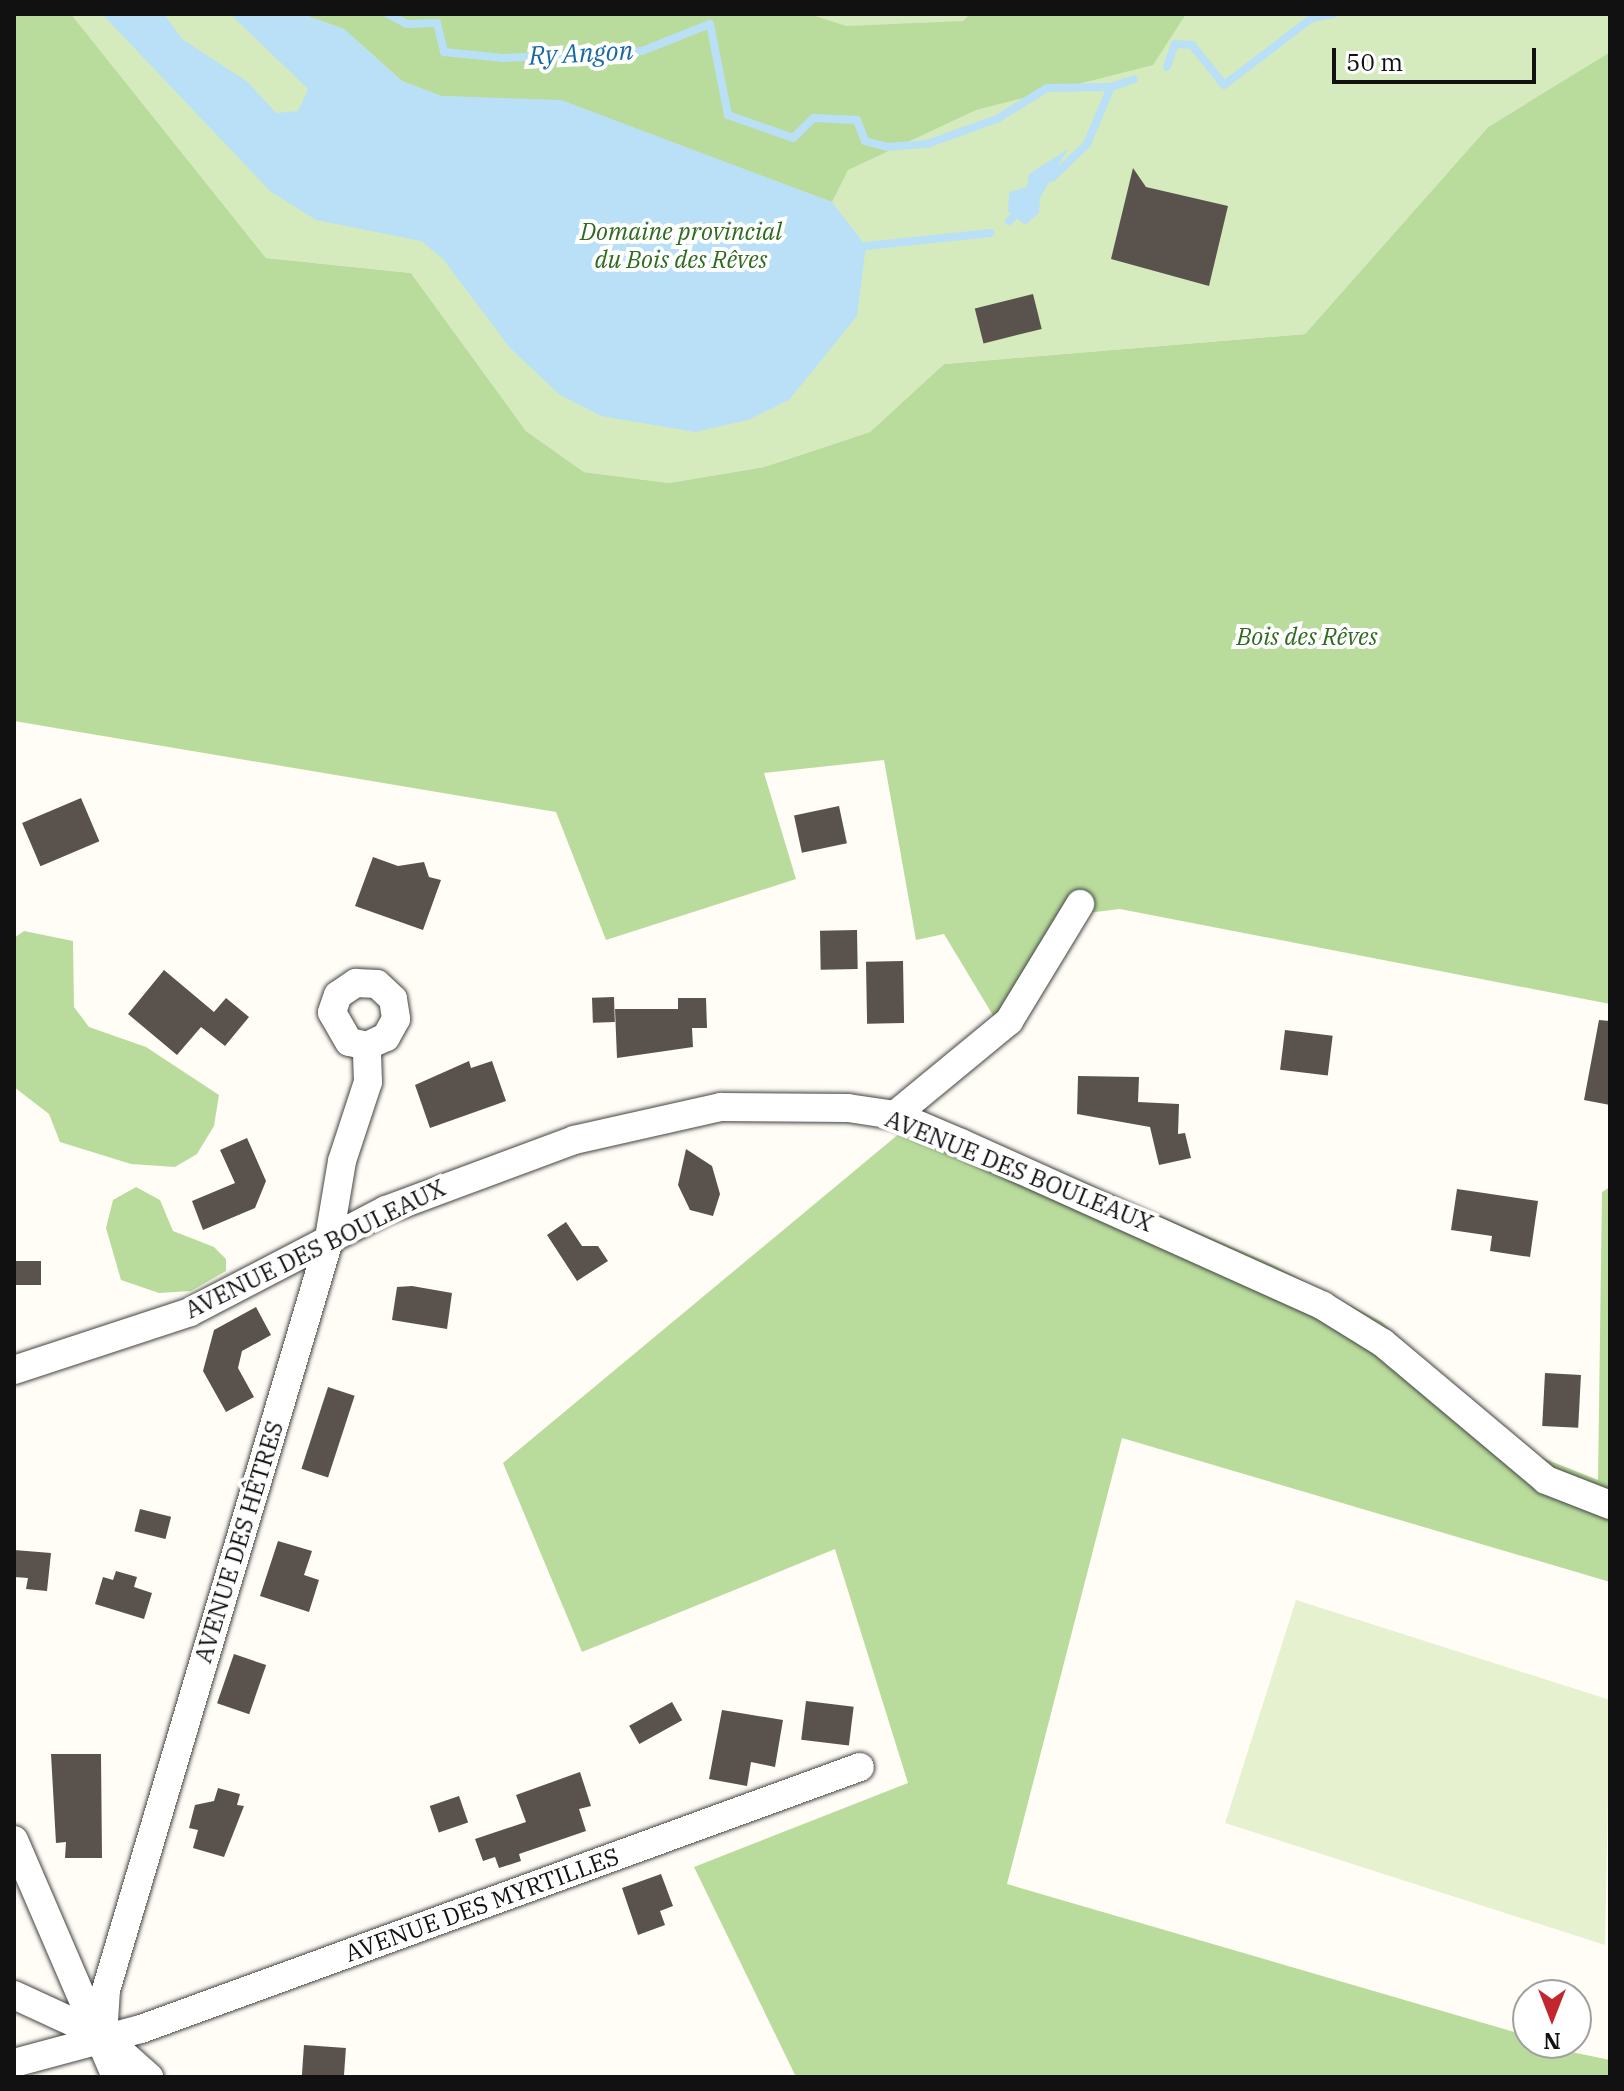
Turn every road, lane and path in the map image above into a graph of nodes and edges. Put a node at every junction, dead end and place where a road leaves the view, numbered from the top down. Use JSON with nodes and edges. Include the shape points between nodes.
{"nodes":[{"id":1,"x":1080,"y":904,"type":"dead end"},
{"id":2,"x":367,"y":1046,"type":"dead end"},
{"id":3,"x":895,"y":1115,"type":"junction"},
{"id":4,"x":328,"y":1244,"type":"junction"},
{"id":5,"x":14,"y":1370,"type":"edge"},
{"id":6,"x":1610,"y":1505,"type":"edge"},
{"id":7,"x":860,"y":1767,"type":"dead end"},
{"id":8,"x":14,"y":1840,"type":"edge"},
{"id":9,"x":14,"y":1995,"type":"edge"},
{"id":10,"x":103,"y":2036,"type":"junction"},
{"id":11,"x":14,"y":2063,"type":"edge"},
{"id":12,"x":116,"y":2077,"type":"edge"},
{"id":13,"x":149,"y":2077,"type":"edge"}],
"edges":[{"from":1,"to":3,"type":"street","via":[[1009,1021]]},
{"from":2,"to":4,"type":"street","name":"AVENUE DES HÊTRES","via":[[368,1082],[342,1161]]},
{"from":3,"to":4,"type":"street","name":"AVENUE DES BOULEAUX","via":[[805,1104],[735,1106],[629,1125],[450,1183]]},
{"from":3,"to":6,"type":"street","name":"AVENUE DES BOULEAUX","via":[[1323,1306],[1383,1343],[1546,1480]]},
{"from":4,"to":5,"type":"street","name":"AVENUE DES BOULEAUX","via":[[190,1312]]},
{"from":4,"to":10,"type":"street","name":"AVENUE DES HÊTRES","via":[[106,1990]]},
{"from":7,"to":10,"type":"street","name":"AVENUE DES MYRTILLES","via":[[141,2029]]},
{"from":8,"to":10,"type":"street","via":[[78,1997]]},
{"from":9,"to":10,"type":"street"},
{"from":10,"to":11,"type":"street","name":"AVENUE DES MYRTILLES"},
{"from":10,"to":12,"type":"street"},
{"from":10,"to":13,"type":"street"}]}
